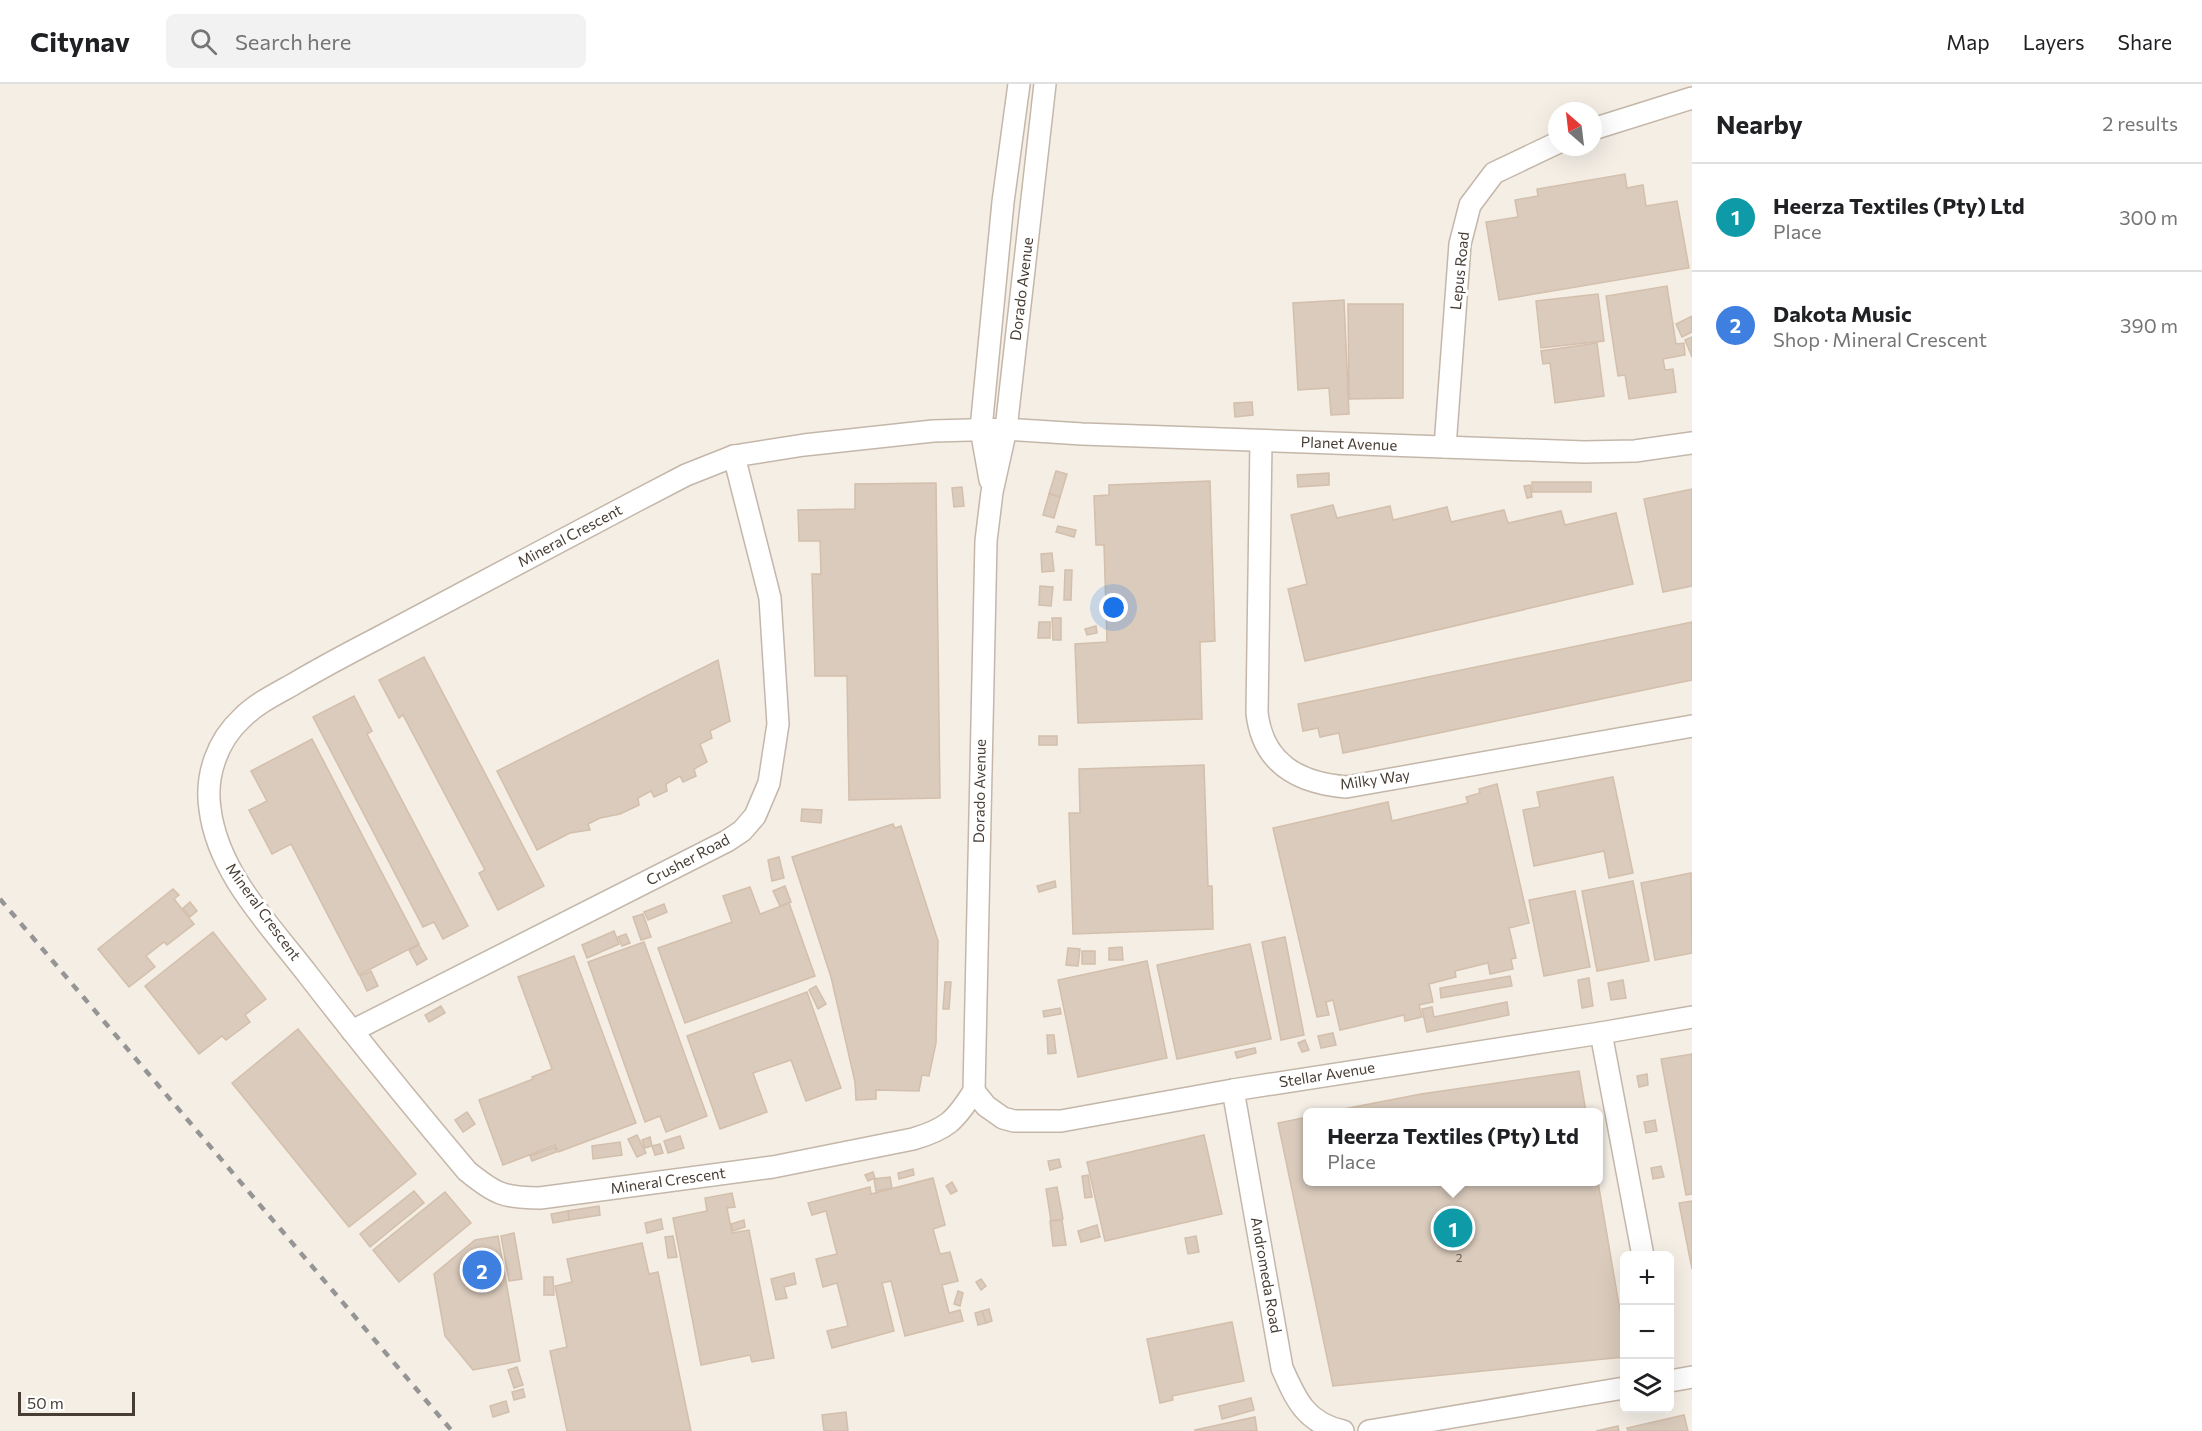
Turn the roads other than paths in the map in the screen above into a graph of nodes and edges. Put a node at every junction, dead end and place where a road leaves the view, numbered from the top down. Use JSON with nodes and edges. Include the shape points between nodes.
{"nodes":[{"id":1,"x":1019,"y":84,"type":"edge"},
{"id":2,"x":1046,"y":84,"type":"edge"},
{"id":3,"x":1692,"y":98,"type":"edge"},
{"id":4,"x":1602,"y":126,"type":"edge"},
{"id":5,"x":1548,"y":147,"type":"edge"},
{"id":6,"x":981,"y":429,"type":"junction"},
{"id":7,"x":1006,"y":429,"type":"junction"},
{"id":8,"x":1261,"y":441,"type":"junction"},
{"id":9,"x":1692,"y":443,"type":"edge"},
{"id":10,"x":1445,"y":447,"type":"junction"},
{"id":11,"x":734,"y":456,"type":"junction"},
{"id":12,"x":992,"y":492,"type":"junction"},
{"id":13,"x":1692,"y":726,"type":"edge"},
{"id":14,"x":1692,"y":1017,"type":"edge"},
{"id":15,"x":351,"y":1031,"type":"junction"},
{"id":16,"x":1601,"y":1033,"type":"junction"},
{"id":17,"x":1233,"y":1090,"type":"junction"},
{"id":18,"x":974,"y":1091,"type":"junction"},
{"id":19,"x":1642,"y":1251,"type":"edge"},
{"id":20,"x":1692,"y":1377,"type":"edge"},
{"id":21,"x":1674,"y":1380,"type":"edge"},
{"id":22,"x":1620,"y":1389,"type":"edge"},
{"id":23,"x":1343,"y":1431,"type":"edge"},
{"id":24,"x":1369,"y":1431,"type":"edge"}],
"edges":[{"from":1,"to":6,"type":"street","name":"Dorado Avenue"},
{"from":2,"to":7,"type":"street","name":"Dorado Avenue"},
{"from":3,"to":4,"type":"street"},
{"from":5,"to":10,"type":"street","name":"Lepus Road","via":[[1494,172],[1470,205],[1460,244]]},
{"from":6,"to":7,"type":"street","name":"Mineral Crescent"},
{"from":6,"to":11,"type":"street","name":"Mineral Crescent","via":[[865,438]]},
{"from":6,"to":12,"type":"street","name":"Dorado Avenue"},
{"from":7,"to":8,"type":"street","name":"Planet Avenue"},
{"from":7,"to":12,"type":"street","name":"Dorado Avenue"},
{"from":8,"to":10,"type":"street","name":"Planet Avenue"},
{"from":8,"to":13,"type":"street","name":"Milky Way","via":[[1258,728],[1273,756],[1296,775],[1346,787]]},
{"from":9,"to":10,"type":"street","name":"Planet Avenue","via":[[1635,451]]},
{"from":11,"to":15,"type":"street","name":"Crusher Road","via":[[770,598],[773,635],[778,724],[769,783],[755,816],[727,841]]},
{"from":11,"to":15,"type":"street","name":"Mineral Crescent","via":[[686,475],[322,668],[262,702],[226,736],[210,775],[209,809],[225,861]]},
{"from":12,"to":18,"type":"street","name":"Dorado Avenue","via":[[986,541]]},
{"from":14,"to":16,"type":"street","name":"Stellar Avenue"},
{"from":15,"to":18,"type":"street","name":"Mineral Crescent","via":[[467,1171],[490,1190],[513,1198],[540,1198],[772,1167],[913,1139],[948,1124],[960,1114]]},
{"from":16,"to":17,"type":"street","name":"Stellar Avenue"},
{"from":16,"to":19,"type":"street"},
{"from":17,"to":18,"type":"street","name":"Stellar Avenue","via":[[1061,1121],[1003,1118]]},
{"from":17,"to":23,"type":"street","name":"Andromeda Road","via":[[1282,1368],[1309,1417]]},
{"from":20,"to":21,"type":"street"},
{"from":22,"to":24,"type":"street"}]}
